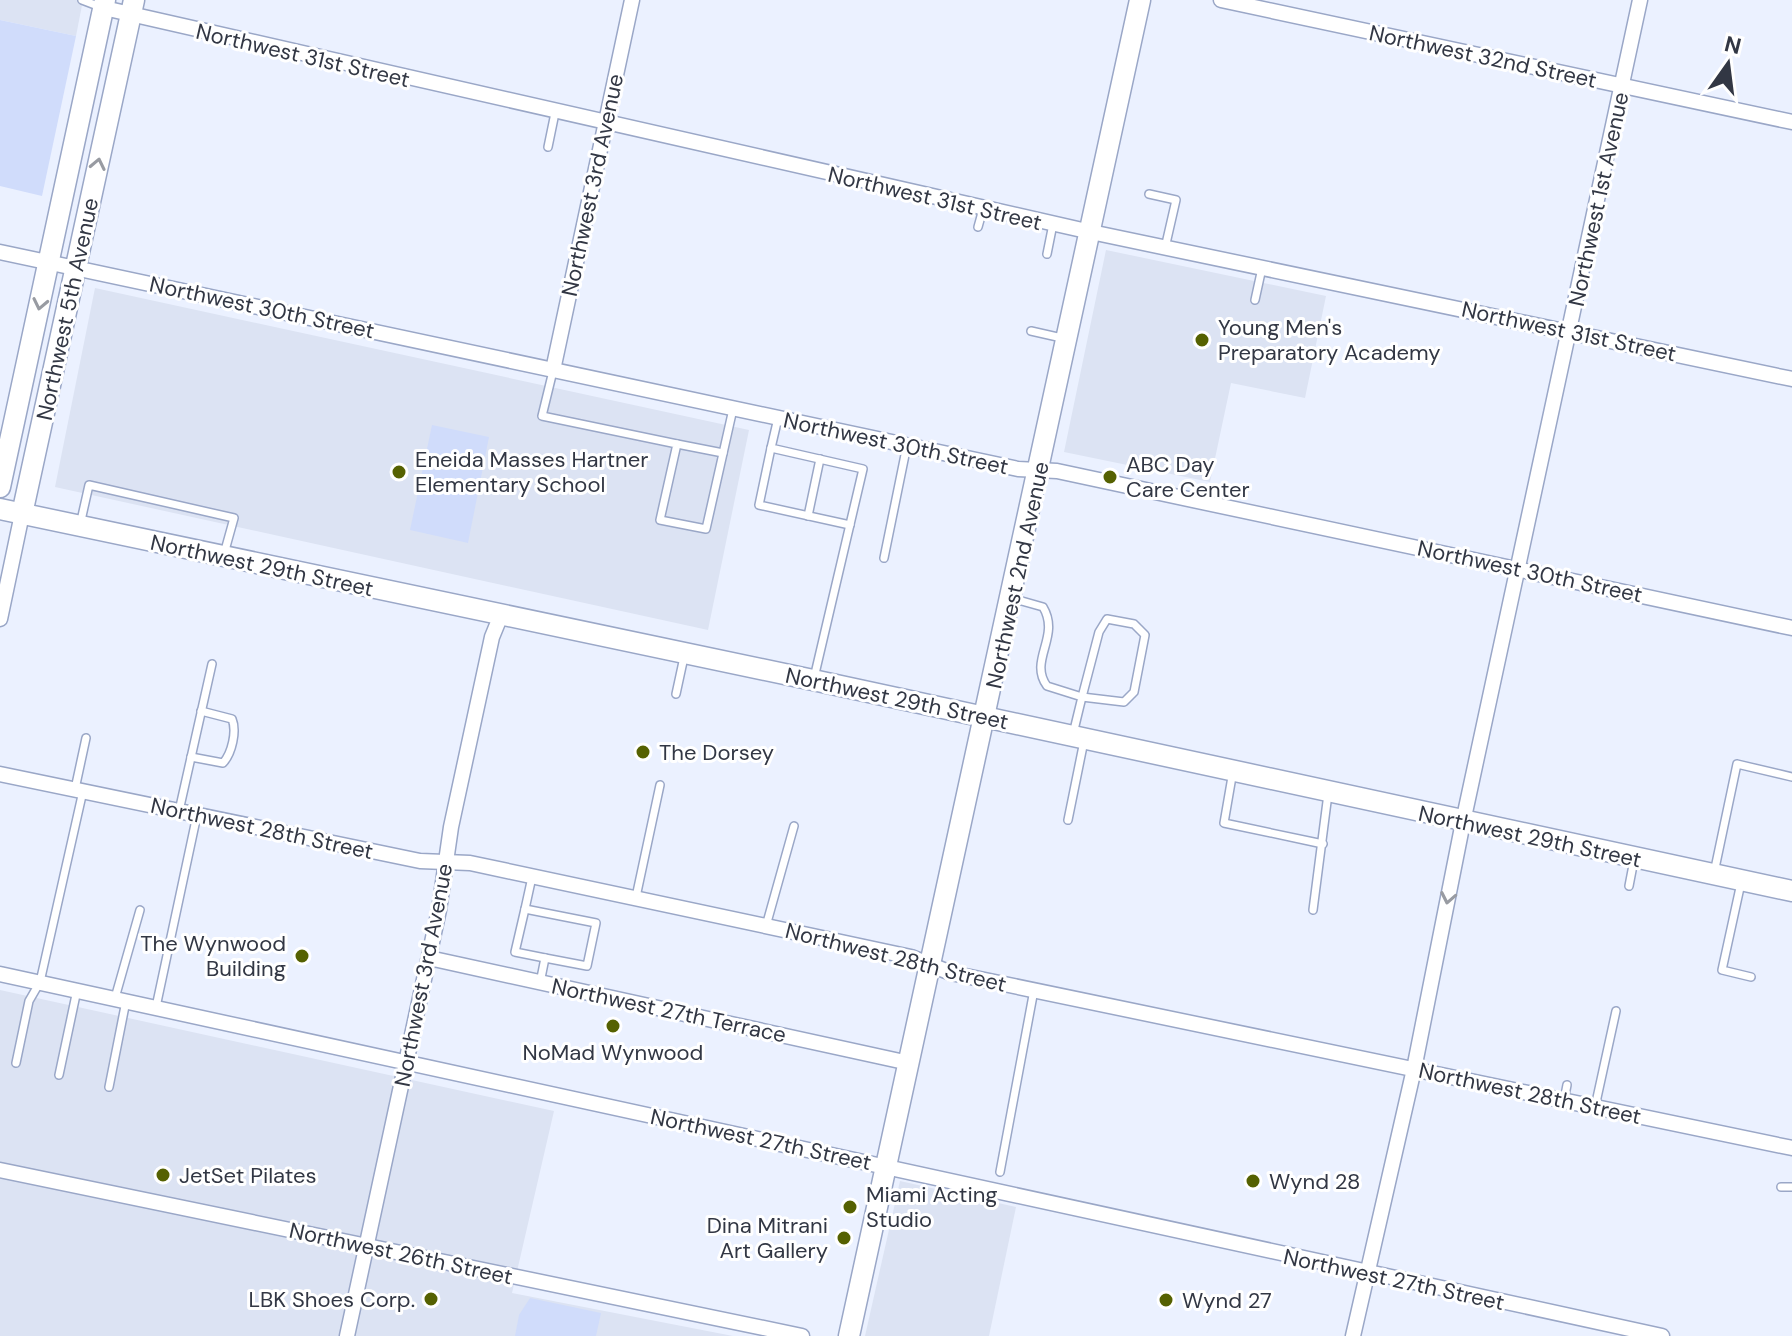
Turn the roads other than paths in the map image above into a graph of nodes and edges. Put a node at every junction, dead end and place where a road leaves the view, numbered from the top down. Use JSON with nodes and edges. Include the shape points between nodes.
{"nodes":[{"id":1,"x":82,"y":0,"type":"edge"},
{"id":2,"x":632,"y":0,"type":"edge"},
{"id":3,"x":1140,"y":0,"type":"edge"},
{"id":4,"x":1221,"y":0,"type":"edge"},
{"id":5,"x":1640,"y":0,"type":"edge"},
{"id":6,"x":104,"y":4,"type":"edge"},
{"id":7,"x":132,"y":7,"type":"edge"},
{"id":8,"x":1622,"y":85,"type":"junction"},
{"id":9,"x":555,"y":113,"type":"junction"},
{"id":10,"x":1792,"y":122,"type":"edge"},
{"id":11,"x":605,"y":124,"type":"junction"},
{"id":12,"x":548,"y":147,"type":"dead end"},
{"id":13,"x":1149,"y":194,"type":"dead end"},
{"id":14,"x":983,"y":209,"type":"junction"},
{"id":15,"x":1053,"y":224,"type":"junction"},
{"id":16,"x":978,"y":227,"type":"dead end"},
{"id":17,"x":1091,"y":232,"type":"junction"},
{"id":18,"x":1165,"y":248,"type":"junction"},
{"id":19,"x":0,"y":252,"type":"edge"},
{"id":20,"x":1047,"y":254,"type":"dead end"},
{"id":21,"x":49,"y":261,"type":"junction"},
{"id":22,"x":76,"y":267,"type":"junction"},
{"id":23,"x":1262,"y":268,"type":"junction"},
{"id":24,"x":1255,"y":300,"type":"dead end"},
{"id":25,"x":1031,"y":331,"type":"dead end"},
{"id":26,"x":1571,"y":331,"type":"junction"},
{"id":27,"x":1068,"y":339,"type":"junction"},
{"id":28,"x":553,"y":370,"type":"junction"},
{"id":29,"x":1792,"y":379,"type":"edge"},
{"id":30,"x":733,"y":409,"type":"junction"},
{"id":31,"x":778,"y":418,"type":"junction"},
{"id":32,"x":677,"y":444,"type":"junction"},
{"id":33,"x":907,"y":445,"type":"junction"},
{"id":34,"x":771,"y":448,"type":"junction"},
{"id":35,"x":723,"y":453,"type":"junction"},
{"id":36,"x":820,"y":459,"type":"junction"},
{"id":37,"x":1039,"y":470,"type":"junction"},
{"id":38,"x":0,"y":487,"type":"edge"},
{"id":39,"x":0,"y":509,"type":"edge"},
{"id":40,"x":22,"y":514,"type":"junction"},
{"id":41,"x":808,"y":516,"type":"junction"},
{"id":42,"x":850,"y":525,"type":"junction"},
{"id":43,"x":80,"y":527,"type":"junction"},
{"id":44,"x":224,"y":557,"type":"junction"},
{"id":45,"x":884,"y":558,"type":"dead end"},
{"id":46,"x":1518,"y":568,"type":"junction"},
{"id":47,"x":1011,"y":598,"type":"junction"},
{"id":48,"x":501,"y":615,"type":"junction"},
{"id":49,"x":0,"y":619,"type":"edge"},
{"id":50,"x":1792,"y":628,"type":"edge"},
{"id":51,"x":684,"y":653,"type":"junction"},
{"id":52,"x":212,"y":664,"type":"dead end"},
{"id":53,"x":813,"y":680,"type":"junction"},
{"id":54,"x":676,"y":694,"type":"dead end"},
{"id":55,"x":1082,"y":697,"type":"junction"},
{"id":56,"x":201,"y":711,"type":"junction"},
{"id":57,"x":986,"y":717,"type":"junction"},
{"id":58,"x":1078,"y":737,"type":"junction"},
{"id":59,"x":86,"y":738,"type":"dead end"},
{"id":60,"x":191,"y":757,"type":"junction"},
{"id":61,"x":1233,"y":771,"type":"junction"},
{"id":62,"x":0,"y":774,"type":"edge"},
{"id":63,"x":1792,"y":777,"type":"edge"},
{"id":64,"x":660,"y":785,"type":"dead end"},
{"id":65,"x":79,"y":790,"type":"junction"},
{"id":66,"x":1329,"y":792,"type":"junction"},
{"id":67,"x":179,"y":811,"type":"junction"},
{"id":68,"x":197,"y":815,"type":"junction"},
{"id":69,"x":1068,"y":820,"type":"dead end"},
{"id":70,"x":1463,"y":822,"type":"junction"},
{"id":71,"x":794,"y":826,"type":"dead end"},
{"id":72,"x":1323,"y":844,"type":"junction"},
{"id":73,"x":1634,"y":858,"type":"junction"},
{"id":74,"x":446,"y":863,"type":"junction"},
{"id":75,"x":532,"y":875,"type":"junction"},
{"id":76,"x":1713,"y":875,"type":"junction"},
{"id":77,"x":1741,"y":881,"type":"junction"},
{"id":78,"x":1629,"y":886,"type":"dead end"},
{"id":79,"x":1792,"y":891,"type":"edge"},
{"id":80,"x":636,"y":897,"type":"junction"},
{"id":81,"x":525,"y":909,"type":"junction"},
{"id":82,"x":140,"y":910,"type":"dead end"},
{"id":83,"x":1313,"y":910,"type":"dead end"},
{"id":84,"x":766,"y":926,"type":"junction"},
{"id":85,"x":429,"y":958,"type":"junction"},
{"id":86,"x":545,"y":958,"type":"junction"},
{"id":87,"x":929,"y":964,"type":"junction"},
{"id":88,"x":0,"y":974,"type":"edge"},
{"id":89,"x":1751,"y":977,"type":"dead end"},
{"id":90,"x":40,"y":982,"type":"junction"},
{"id":91,"x":540,"y":983,"type":"junction"},
{"id":92,"x":77,"y":990,"type":"junction"},
{"id":93,"x":1034,"y":990,"type":"junction"},
{"id":94,"x":121,"y":999,"type":"junction"},
{"id":95,"x":156,"y":1007,"type":"junction"},
{"id":96,"x":1616,"y":1011,"type":"dead end"},
{"id":97,"x":407,"y":1061,"type":"junction"},
{"id":98,"x":16,"y":1063,"type":"dead end"},
{"id":99,"x":909,"y":1063,"type":"junction"},
{"id":100,"x":1414,"y":1069,"type":"junction"},
{"id":101,"x":59,"y":1075,"type":"dead end"},
{"id":102,"x":109,"y":1087,"type":"dead end"},
{"id":103,"x":1595,"y":1107,"type":"junction"},
{"id":104,"x":1792,"y":1148,"type":"edge"},
{"id":105,"x":886,"y":1167,"type":"junction"},
{"id":106,"x":0,"y":1170,"type":"edge"},
{"id":107,"x":1000,"y":1172,"type":"dead end"},
{"id":108,"x":1781,"y":1187,"type":"dead end"},
{"id":109,"x":1792,"y":1187,"type":"edge"},
{"id":110,"x":367,"y":1246,"type":"junction"},
{"id":111,"x":1368,"y":1274,"type":"junction"},
{"id":112,"x":347,"y":1336,"type":"edge"},
{"id":113,"x":802,"y":1336,"type":"edge"},
{"id":114,"x":849,"y":1336,"type":"edge"},
{"id":115,"x":1353,"y":1336,"type":"edge"},
{"id":116,"x":1662,"y":1336,"type":"edge"}],
"edges":[{"from":1,"to":6,"type":"lane","name":"Northwest 31st Street"},
{"from":2,"to":11,"type":"street","name":"Northwest 3rd Avenue"},
{"from":3,"to":17,"type":"street","name":"Northwest 2nd Avenue"},
{"from":4,"to":8,"type":"street","name":"Northwest 32nd Street"},
{"from":5,"to":8,"type":"street","name":"Northwest 1st Avenue"},
{"from":6,"to":7,"type":"street","name":"Northwest 31st Street"},
{"from":6,"to":21,"type":"street","name":"Northwest 5th Avenue"},
{"from":7,"to":9,"type":"street","name":"Northwest 31st Street"},
{"from":22,"to":7,"type":"street","name":"Northwest 5th Avenue","one_way":true},
{"from":8,"to":10,"type":"street","name":"Northwest 32nd Street"},
{"from":8,"to":26,"type":"street","name":"Northwest 1st Avenue"},
{"from":9,"to":11,"type":"street","name":"Northwest 31st Street"},
{"from":9,"to":12,"type":"lane"},
{"from":11,"to":14,"type":"street","name":"Northwest 31st Street"},
{"from":11,"to":28,"type":"street","name":"Northwest 3rd Avenue"},
{"from":13,"to":18,"type":"lane","via":[[1176,200]]},
{"from":14,"to":15,"type":"street","name":"Northwest 31st Street"},
{"from":14,"to":16,"type":"lane"},
{"from":15,"to":17,"type":"street","name":"Northwest 31st Street"},
{"from":15,"to":20,"type":"lane"},
{"from":17,"to":18,"type":"street","name":"Northwest 31st Street"},
{"from":17,"to":27,"type":"street","name":"Northwest 2nd Avenue"},
{"from":18,"to":23,"type":"street","name":"Northwest 31st Street"},
{"from":19,"to":21,"type":"street","name":"Northwest 30th Street"},
{"from":21,"to":22,"type":"street","name":"Northwest 30th Street"},
{"from":21,"to":38,"type":"street","name":"Northwest 5th Avenue","one_way":true},
{"from":22,"to":28,"type":"street","name":"Northwest 30th Street"},
{"from":22,"to":40,"type":"street","name":"Northwest 5th Avenue"},
{"from":23,"to":24,"type":"lane"},
{"from":23,"to":26,"type":"street","name":"Northwest 31st Street"},
{"from":25,"to":27,"type":"lane"},
{"from":26,"to":29,"type":"street","name":"Northwest 31st Street"},
{"from":26,"to":46,"type":"street","name":"Northwest 1st Avenue"},
{"from":27,"to":37,"type":"street","name":"Northwest 2nd Avenue"},
{"from":28,"to":30,"type":"street","name":"Northwest 30th Street"},
{"from":28,"to":32,"type":"lane","via":[[542,416]]},
{"from":30,"to":31,"type":"street","name":"Northwest 30th Street"},
{"from":30,"to":35,"type":"lane"},
{"from":31,"to":33,"type":"street","name":"Northwest 30th Street"},
{"from":31,"to":34,"type":"lane"},
{"from":32,"to":35,"type":"lane"},
{"from":32,"to":35,"type":"lane","via":[[660,520],[706,529]]},
{"from":33,"to":37,"type":"street","name":"Northwest 30th Street"},
{"from":33,"to":45,"type":"lane"},
{"from":34,"to":36,"type":"lane"},
{"from":34,"to":41,"type":"lane","via":[[759,505]]},
{"from":36,"to":41,"type":"lane"},
{"from":36,"to":42,"type":"lane","via":[[863,469]]},
{"from":37,"to":46,"type":"street","name":"Northwest 30th Street"},
{"from":37,"to":47,"type":"street","name":"Northwest 2nd Avenue"},
{"from":39,"to":40,"type":"street","name":"Northwest 29th Street"},
{"from":40,"to":43,"type":"street","name":"Northwest 29th Street"},
{"from":40,"to":49,"type":"street","name":"Northwest 5th Avenue"},
{"from":41,"to":42,"type":"lane"},
{"from":42,"to":53,"type":"lane"},
{"from":43,"to":44,"type":"street","name":"Northwest 29th Street"},
{"from":43,"to":44,"type":"lane","via":[[89,485],[234,518]]},
{"from":44,"to":48,"type":"street","name":"Northwest 29th Street"},
{"from":46,"to":50,"type":"street","name":"Northwest 30th Street"},
{"from":46,"to":70,"type":"street","name":"Northwest 1st Avenue"},
{"from":47,"to":55,"type":"lane","via":[[1043,607],[1049,617],[1039,669],[1047,686]]},
{"from":47,"to":57,"type":"street","name":"Northwest 2nd Avenue"},
{"from":48,"to":51,"type":"street","name":"Northwest 29th Street"},
{"from":48,"to":74,"type":"street","name":"Northwest 3rd Avenue","via":[[492,637]]},
{"from":51,"to":53,"type":"street","name":"Northwest 29th Street"},
{"from":51,"to":54,"type":"lane"},
{"from":52,"to":56,"type":"lane"},
{"from":53,"to":57,"type":"street","name":"Northwest 29th Street"},
{"from":55,"to":55,"type":"lane","via":[[1131,699],[1142,629],[1119,620],[1102,622]]},
{"from":55,"to":58,"type":"lane"},
{"from":56,"to":60,"type":"lane"},
{"from":56,"to":60,"type":"lane","via":[[232,719],[229,756],[223,763]]},
{"from":57,"to":58,"type":"street","name":"Northwest 29th Street"},
{"from":57,"to":87,"type":"street","name":"Northwest 2nd Avenue"},
{"from":58,"to":61,"type":"street","name":"Northwest 29th Street"},
{"from":58,"to":69,"type":"lane"},
{"from":59,"to":65,"type":"lane"},
{"from":60,"to":67,"type":"lane"},
{"from":61,"to":66,"type":"street","name":"Northwest 29th Street"},
{"from":61,"to":72,"type":"lane","via":[[1224,823]]},
{"from":62,"to":65,"type":"street","name":"Northwest 28th Street"},
{"from":63,"to":76,"type":"lane","via":[[1737,764]]},
{"from":64,"to":80,"type":"lane"},
{"from":65,"to":67,"type":"street","name":"Northwest 28th Street"},
{"from":65,"to":90,"type":"lane"},
{"from":66,"to":70,"type":"street","name":"Northwest 29th Street"},
{"from":66,"to":72,"type":"lane"},
{"from":67,"to":68,"type":"street","name":"Northwest 28th Street"},
{"from":68,"to":74,"type":"street","name":"Northwest 28th Street"},
{"from":68,"to":95,"type":"lane"},
{"from":70,"to":73,"type":"street","name":"Northwest 29th Street"},
{"from":70,"to":100,"type":"street","name":"Northwest 1st Avenue","one_way":true},
{"from":71,"to":84,"type":"lane"},
{"from":72,"to":83,"type":"lane"},
{"from":73,"to":76,"type":"street","name":"Northwest 29th Street"},
{"from":73,"to":78,"type":"lane"},
{"from":74,"to":75,"type":"street","name":"Northwest 28th Street"},
{"from":74,"to":85,"type":"street","name":"Northwest 3rd Avenue"},
{"from":75,"to":80,"type":"street","name":"Northwest 28th Street"},
{"from":75,"to":81,"type":"lane"},
{"from":76,"to":77,"type":"street","name":"Northwest 29th Street"},
{"from":77,"to":79,"type":"street","name":"Northwest 29th Street"},
{"from":77,"to":89,"type":"lane","via":[[1722,970]]},
{"from":80,"to":84,"type":"street","name":"Northwest 28th Street"},
{"from":81,"to":86,"type":"lane","via":[[515,952]]},
{"from":81,"to":86,"type":"lane","via":[[596,923],[587,966]]},
{"from":82,"to":94,"type":"lane"},
{"from":84,"to":87,"type":"street","name":"Northwest 28th Street"},
{"from":85,"to":91,"type":"street","name":"Northwest 27th Terrace"},
{"from":85,"to":97,"type":"street","name":"Northwest 3rd Avenue"},
{"from":86,"to":91,"type":"lane"},
{"from":87,"to":93,"type":"street","name":"Northwest 28th Street"},
{"from":87,"to":99,"type":"street","name":"Northwest 2nd Avenue"},
{"from":88,"to":90,"type":"street","name":"Northwest 27th Street"},
{"from":90,"to":92,"type":"street","name":"Northwest 27th Street"},
{"from":90,"to":98,"type":"lane","via":[[29,1001]]},
{"from":91,"to":99,"type":"street","name":"Northwest 27th Terrace"},
{"from":92,"to":94,"type":"street","name":"Northwest 27th Street"},
{"from":92,"to":101,"type":"lane"},
{"from":93,"to":100,"type":"street","name":"Northwest 28th Street"},
{"from":93,"to":107,"type":"lane"},
{"from":94,"to":95,"type":"street","name":"Northwest 27th Street"},
{"from":94,"to":102,"type":"lane"},
{"from":95,"to":97,"type":"street","name":"Northwest 27th Street"},
{"from":96,"to":103,"type":"lane"},
{"from":97,"to":105,"type":"street","name":"Northwest 27th Street"},
{"from":97,"to":110,"type":"street","name":"Northwest 3rd Avenue"},
{"from":99,"to":105,"type":"street","name":"Northwest 2nd Avenue"},
{"from":100,"to":103,"type":"street","name":"Northwest 28th Street","via":[[1565,1092]]},
{"from":100,"to":111,"type":"street","name":"Northwest 1st Avenue"},
{"from":103,"to":104,"type":"street","name":"Northwest 28th Street"},
{"from":105,"to":111,"type":"street","name":"Northwest 27th Street"},
{"from":105,"to":114,"type":"street","name":"Northwest 2nd Avenue"},
{"from":106,"to":110,"type":"street","name":"Northwest 26th Street"},
{"from":108,"to":109,"type":"lane"},
{"from":110,"to":112,"type":"street","name":"Northwest 3rd Avenue"},
{"from":110,"to":113,"type":"street","name":"Northwest 26th Street"},
{"from":111,"to":115,"type":"street","name":"Northwest 1st Avenue"},
{"from":111,"to":116,"type":"street","name":"Northwest 27th Street"}]}
